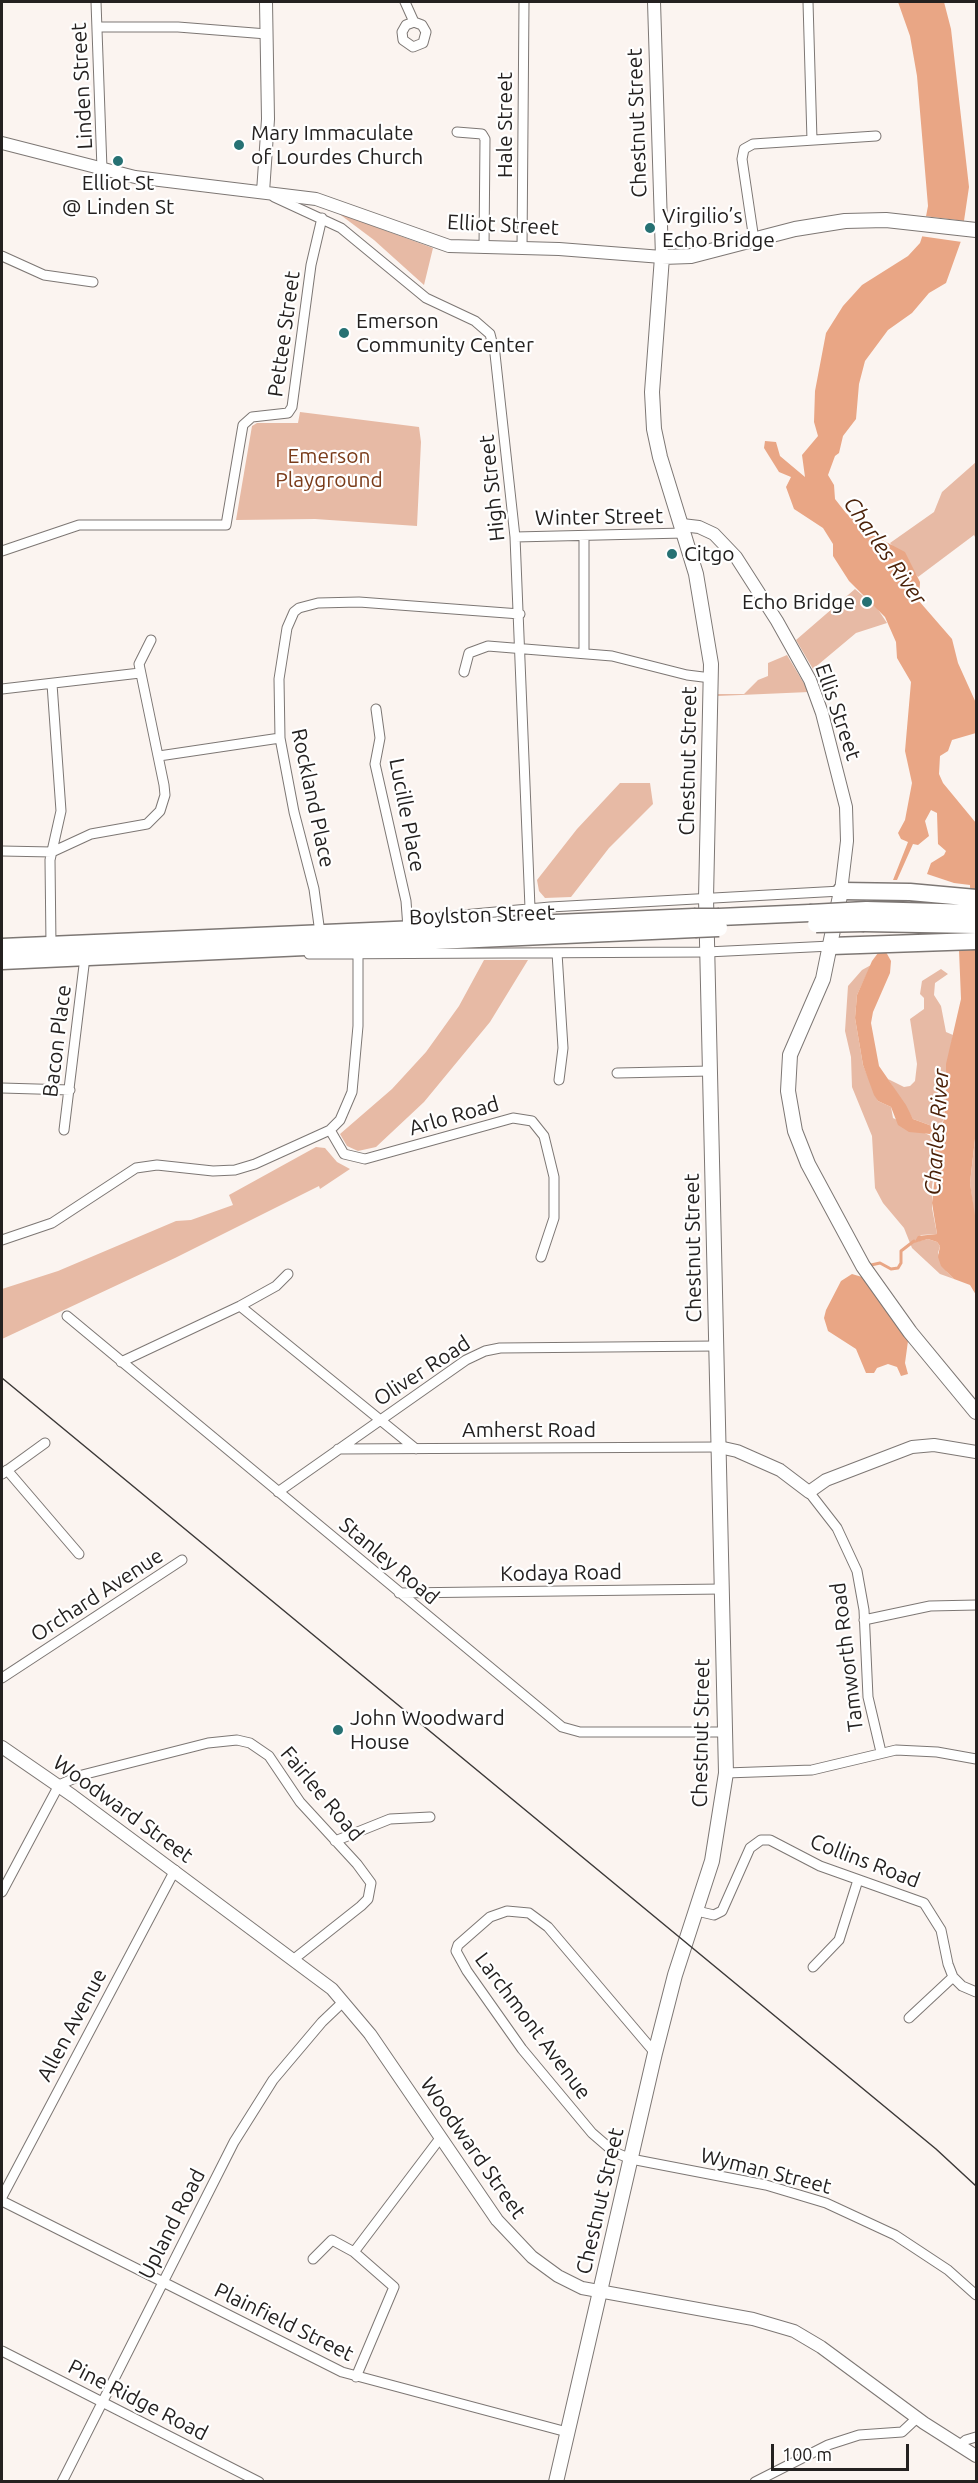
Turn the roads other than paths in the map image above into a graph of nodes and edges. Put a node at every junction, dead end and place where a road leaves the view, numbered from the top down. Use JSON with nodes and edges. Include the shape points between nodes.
{"nodes":[{"id":1,"x":96,"y":2,"type":"edge"},
{"id":2,"x":266,"y":2,"type":"edge"},
{"id":3,"x":405,"y":2,"type":"edge"},
{"id":4,"x":524,"y":2,"type":"edge"},
{"id":5,"x":654,"y":2,"type":"edge"},
{"id":6,"x":808,"y":2,"type":"edge"},
{"id":7,"x":414,"y":22,"type":"dead end"},
{"id":8,"x":98,"y":27,"type":"junction"},
{"id":9,"x":267,"y":34,"type":"junction"},
{"id":10,"x":457,"y":132,"type":"dead end"},
{"id":11,"x":876,"y":136,"type":"dead end"},
{"id":12,"x":812,"y":140,"type":"junction"},
{"id":13,"x":2,"y":143,"type":"edge"},
{"id":14,"x":102,"y":169,"type":"junction"},
{"id":15,"x":263,"y":192,"type":"junction"},
{"id":16,"x":322,"y":218,"type":"junction"},
{"id":17,"x":970,"y":230,"type":"edge"},
{"id":18,"x":754,"y":240,"type":"junction"},
{"id":19,"x":484,"y":248,"type":"junction"},
{"id":20,"x":522,"y":248,"type":"junction"},
{"id":21,"x":2,"y":256,"type":"edge"},
{"id":22,"x":662,"y":257,"type":"junction"},
{"id":23,"x":93,"y":282,"type":"dead end"},
{"id":24,"x":683,"y":529,"type":"junction"},
{"id":25,"x":584,"y":536,"type":"junction"},
{"id":26,"x":515,"y":537,"type":"junction"},
{"id":27,"x":2,"y":551,"type":"edge"},
{"id":28,"x":520,"y":614,"type":"junction"},
{"id":29,"x":151,"y":640,"type":"dead end"},
{"id":30,"x":521,"y":648,"type":"junction"},
{"id":31,"x":584,"y":652,"type":"junction"},
{"id":32,"x":465,"y":672,"type":"dead end"},
{"id":33,"x":140,"y":673,"type":"junction"},
{"id":34,"x":711,"y":678,"type":"junction"},
{"id":35,"x":52,"y":684,"type":"junction"},
{"id":36,"x":2,"y":689,"type":"edge"},
{"id":37,"x":376,"y":709,"type":"dead end"},
{"id":38,"x":280,"y":738,"type":"junction"},
{"id":39,"x":159,"y":756,"type":"junction"},
{"id":40,"x":2,"y":851,"type":"edge"},
{"id":41,"x":52,"y":852,"type":"junction"},
{"id":42,"x":841,"y":891,"type":"junction"},
{"id":43,"x":706,"y":898,"type":"junction"},
{"id":44,"x":530,"y":908,"type":"junction"},
{"id":45,"x":971,"y":919,"type":"edge"},
{"id":46,"x":694,"y":923,"type":"junction"},
{"id":47,"x":408,"y":928,"type":"junction"},
{"id":48,"x":320,"y":933,"type":"junction"},
{"id":49,"x":51,"y":945,"type":"junction"},
{"id":50,"x":831,"y":946,"type":"junction"},
{"id":51,"x":2,"y":947,"type":"edge"},
{"id":52,"x":237,"y":951,"type":"junction"},
{"id":53,"x":707,"y":952,"type":"junction"},
{"id":54,"x":557,"y":953,"type":"junction"},
{"id":55,"x":358,"y":955,"type":"junction"},
{"id":56,"x":85,"y":957,"type":"junction"},
{"id":57,"x":2,"y":961,"type":"edge"},
{"id":58,"x":710,"y":1071,"type":"junction"},
{"id":59,"x":617,"y":1073,"type":"dead end"},
{"id":60,"x":559,"y":1080,"type":"dead end"},
{"id":61,"x":2,"y":1088,"type":"edge"},
{"id":62,"x":70,"y":1090,"type":"junction"},
{"id":63,"x":64,"y":1130,"type":"dead end"},
{"id":64,"x":330,"y":1130,"type":"junction"},
{"id":65,"x":2,"y":1240,"type":"edge"},
{"id":66,"x":541,"y":1257,"type":"dead end"},
{"id":67,"x":288,"y":1274,"type":"dead end"},
{"id":68,"x":240,"y":1306,"type":"junction"},
{"id":69,"x":67,"y":1316,"type":"dead end"},
{"id":70,"x":716,"y":1346,"type":"junction"},
{"id":71,"x":121,"y":1362,"type":"junction"},
{"id":72,"x":976,"y":1412,"type":"edge"},
{"id":73,"x":380,"y":1420,"type":"junction"},
{"id":74,"x":45,"y":1443,"type":"dead end"},
{"id":75,"x":719,"y":1447,"type":"junction"},
{"id":76,"x":338,"y":1449,"type":"junction"},
{"id":77,"x":416,"y":1449,"type":"junction"},
{"id":78,"x":976,"y":1452,"type":"edge"},
{"id":79,"x":4,"y":1472,"type":"edge"},
{"id":80,"x":278,"y":1492,"type":"junction"},
{"id":81,"x":809,"y":1492,"type":"junction"},
{"id":82,"x":79,"y":1554,"type":"dead end"},
{"id":83,"x":182,"y":1560,"type":"dead end"},
{"id":84,"x":723,"y":1589,"type":"junction"},
{"id":85,"x":399,"y":1593,"type":"junction"},
{"id":86,"x":976,"y":1605,"type":"edge"},
{"id":87,"x":864,"y":1620,"type":"junction"},
{"id":88,"x":2,"y":1678,"type":"edge"},
{"id":89,"x":726,"y":1732,"type":"junction"},
{"id":90,"x":2,"y":1747,"type":"edge"},
{"id":91,"x":881,"y":1752,"type":"junction"},
{"id":92,"x":976,"y":1759,"type":"edge"},
{"id":93,"x":726,"y":1773,"type":"junction"},
{"id":94,"x":59,"y":1785,"type":"junction"},
{"id":95,"x":430,"y":1817,"type":"dead end"},
{"id":96,"x":336,"y":1841,"type":"junction"},
{"id":97,"x":175,"y":1870,"type":"junction"},
{"id":98,"x":858,"y":1880,"type":"junction"},
{"id":99,"x":2,"y":1892,"type":"edge"},
{"id":100,"x":698,"y":1911,"type":"junction"},
{"id":101,"x":294,"y":1959,"type":"junction"},
{"id":102,"x":813,"y":1967,"type":"dead end"},
{"id":103,"x":953,"y":1977,"type":"junction"},
{"id":104,"x":976,"y":1992,"type":"edge"},
{"id":105,"x":343,"y":2002,"type":"junction"},
{"id":106,"x":909,"y":2018,"type":"dead end"},
{"id":107,"x":655,"y":2053,"type":"junction"},
{"id":108,"x":441,"y":2137,"type":"junction"},
{"id":109,"x":631,"y":2159,"type":"junction"},
{"id":110,"x":2,"y":2199,"type":"edge"},
{"id":111,"x":354,"y":2252,"type":"junction"},
{"id":112,"x":313,"y":2259,"type":"dead end"},
{"id":113,"x":163,"y":2282,"type":"junction"},
{"id":114,"x":601,"y":2291,"type":"junction"},
{"id":115,"x":976,"y":2295,"type":"edge"},
{"id":116,"x":2,"y":2351,"type":"edge"},
{"id":117,"x":356,"y":2377,"type":"junction"},
{"id":118,"x":104,"y":2402,"type":"junction"},
{"id":119,"x":917,"y":2418,"type":"junction"},
{"id":120,"x":567,"y":2432,"type":"junction"},
{"id":121,"x":976,"y":2437,"type":"edge"},
{"id":122,"x":960,"y":2445,"type":"junction"},
{"id":123,"x":976,"y":2456,"type":"edge"},
{"id":124,"x":62,"y":2481,"type":"edge"},
{"id":125,"x":259,"y":2481,"type":"edge"},
{"id":126,"x":556,"y":2481,"type":"edge"},
{"id":127,"x":755,"y":2481,"type":"edge"}],
"edges":[{"from":1,"to":8,"type":"street","name":"Linden Street"},
{"from":2,"to":9,"type":"street"},
{"from":3,"to":7,"type":"street"},
{"from":4,"to":20,"type":"street","name":"Hale Street"},
{"from":5,"to":22,"type":"street","name":"Chestnut Street"},
{"from":6,"to":12,"type":"street"},
{"from":8,"to":9,"type":"street","via":[[178,27]]},
{"from":8,"to":14,"type":"street","name":"Linden Street"},
{"from":9,"to":15,"type":"street","via":[[268,119]]},
{"from":10,"to":19,"type":"street","via":[[482,134],[485,139]]},
{"from":11,"to":12,"type":"street"},
{"from":12,"to":18,"type":"street","via":[[753,144],[744,149],[742,159]]},
{"from":13,"to":14,"type":"street","name":"Elliot Street"},
{"from":14,"to":15,"type":"street","name":"Elliot Street","via":[[165,182]]},
{"from":15,"to":16,"type":"street","name":"High Street"},
{"from":15,"to":19,"type":"street","name":"Elliot Street","via":[[326,202],[442,244]]},
{"from":16,"to":26,"type":"street","name":"High Street","via":[[354,237],[426,298],[475,321],[490,334]]},
{"from":16,"to":27,"type":"street","name":"Pettee Street","via":[[311,265],[292,407],[288,413],[252,417],[243,425],[226,525],[79,525]]},
{"from":17,"to":18,"type":"main road","name":"Elliot Street","via":[[873,219]]},
{"from":18,"to":22,"type":"main road","name":"Elliot Street","via":[[691,256]]},
{"from":19,"to":20,"type":"street","name":"Elliot Street"},
{"from":20,"to":22,"type":"street","name":"Elliot Street"},
{"from":21,"to":23,"type":"street","via":[[44,275]]},
{"from":22,"to":24,"type":"main road","name":"Chestnut Street","via":[[652,414],[660,457]]},
{"from":24,"to":25,"type":"street","name":"Winter Street"},
{"from":24,"to":34,"type":"main road","name":"Chestnut Street","via":[[703,604]]},
{"from":24,"to":42,"type":"street","name":"Ellis Street","via":[[699,527],[714,534],[736,557],[810,680],[846,807],[847,841]]},
{"from":25,"to":26,"type":"street","name":"Winter Street"},
{"from":25,"to":31,"type":"street"},
{"from":26,"to":28,"type":"street","name":"High Street"},
{"from":28,"to":30,"type":"street","name":"High Street"},
{"from":28,"to":38,"type":"street","name":"Rockland Place","via":[[384,603],[318,603],[299,608],[290,618],[285,637],[278,697]]},
{"from":29,"to":33,"type":"street","via":[[141,656]]},
{"from":30,"to":31,"type":"street"},
{"from":30,"to":32,"type":"street","via":[[488,646],[474,650],[466,660]]},
{"from":30,"to":44,"type":"street","name":"High Street"},
{"from":31,"to":34,"type":"street"},
{"from":33,"to":35,"type":"street"},
{"from":33,"to":39,"type":"street"},
{"from":34,"to":43,"type":"main road","name":"Chestnut Street"},
{"from":35,"to":36,"type":"street"},
{"from":35,"to":41,"type":"street","via":[[61,811]]},
{"from":37,"to":47,"type":"street","name":"Lucille Place","via":[[380,730],[375,764],[404,892]]},
{"from":38,"to":39,"type":"street"},
{"from":38,"to":48,"type":"street","name":"Rockland Place"},
{"from":39,"to":41,"type":"street","via":[[165,795],[154,819],[137,827],[91,834]]},
{"from":40,"to":41,"type":"street"},
{"from":41,"to":49,"type":"street"},
{"from":42,"to":43,"type":"street"},
{"from":42,"to":45,"type":"highway","via":[[910,892]]},
{"from":42,"to":50,"type":"main road"},
{"from":43,"to":44,"type":"street"},
{"from":43,"to":53,"type":"main road","name":"Chestnut Street"},
{"from":44,"to":47,"type":"street","via":[[441,917]]},
{"from":45,"to":46,"type":"highway","name":"Boylston Street","bridge":true,"via":[[865,916]]},
{"from":45,"to":50,"type":"highway"},
{"from":46,"to":47,"type":"highway","name":"Boylston Street"},
{"from":46,"to":52,"type":"highway","name":"Boylston Street"},
{"from":47,"to":48,"type":"highway","name":"Boylston Street"},
{"from":48,"to":49,"type":"highway","name":"Boylston Street"},
{"from":49,"to":51,"type":"highway","name":"Boylston Street"},
{"from":50,"to":53,"type":"street"},
{"from":50,"to":72,"type":"main road","via":[[823,979],[790,1055],[788,1091],[795,1131],[804,1156],[863,1266],[910,1332]]},
{"from":52,"to":55,"type":"street"},
{"from":52,"to":56,"type":"highway","name":"Boylston Street"},
{"from":53,"to":54,"type":"street"},
{"from":53,"to":58,"type":"main road","name":"Chestnut Street"},
{"from":54,"to":55,"type":"street"},
{"from":54,"to":60,"type":"street","via":[[563,1048]]},
{"from":55,"to":64,"type":"street","via":[[358,1026],[352,1092],[340,1120]]},
{"from":56,"to":57,"type":"highway","name":"Boylston Street"},
{"from":56,"to":62,"type":"street","name":"Bacon Place"},
{"from":58,"to":59,"type":"street"},
{"from":58,"to":70,"type":"main road","name":"Chestnut Street"},
{"from":61,"to":62,"type":"street"},
{"from":62,"to":63,"type":"street","name":"Bacon Place"},
{"from":64,"to":65,"type":"street","via":[[235,1170],[157,1165],[136,1168],[80,1206],[38,1228]]},
{"from":64,"to":66,"type":"street","name":"Arlo Road","via":[[344,1154],[365,1159],[513,1118],[532,1121],[544,1136],[554,1178],[554,1218]]},
{"from":67,"to":68,"type":"street","via":[[266,1293]]},
{"from":68,"to":71,"type":"street"},
{"from":68,"to":73,"type":"street"},
{"from":69,"to":71,"type":"street","name":"Stanley Road"},
{"from":70,"to":73,"type":"street","name":"Oliver Road","via":[[493,1349],[466,1360]]},
{"from":70,"to":75,"type":"main road","name":"Chestnut Street"},
{"from":71,"to":80,"type":"street","name":"Stanley Road"},
{"from":73,"to":76,"type":"street","name":"Oliver Road"},
{"from":73,"to":77,"type":"street"},
{"from":74,"to":79,"type":"street"},
{"from":75,"to":77,"type":"street","name":"Amherst Road"},
{"from":75,"to":81,"type":"street","name":"Tamworth Road","via":[[774,1467]]},
{"from":75,"to":84,"type":"main road","name":"Chestnut Street"},
{"from":76,"to":77,"type":"street","name":"Amherst Road"},
{"from":76,"to":80,"type":"street","name":"Oliver Road"},
{"from":78,"to":81,"type":"street","via":[[944,1446],[912,1447],[826,1480]]},
{"from":79,"to":82,"type":"street"},
{"from":80,"to":85,"type":"street","name":"Stanley Road"},
{"from":81,"to":87,"type":"street","name":"Tamworth Road","via":[[830,1517],[850,1552],[859,1580]]},
{"from":83,"to":88,"type":"street","name":"Orchard Avenue"},
{"from":84,"to":85,"type":"street","name":"Kodaya Road"},
{"from":84,"to":89,"type":"main road","name":"Chestnut Street"},
{"from":85,"to":89,"type":"street","name":"Stanley Road","via":[[562,1727],[580,1732]]},
{"from":86,"to":87,"type":"street","via":[[930,1606]]},
{"from":87,"to":91,"type":"street","name":"Tamworth Road","via":[[868,1697]]},
{"from":89,"to":93,"type":"main road","name":"Chestnut Street"},
{"from":90,"to":94,"type":"street","name":"Woodward Street"},
{"from":91,"to":92,"type":"street","via":[[926,1750]]},
{"from":91,"to":93,"type":"street","via":[[812,1770]]},
{"from":93,"to":100,"type":"main road","name":"Chestnut Street","via":[[718,1836]]},
{"from":94,"to":96,"type":"street","name":"Fairlee Road","via":[[82,1775],[208,1743],[243,1741],[269,1756],[300,1802]]},
{"from":94,"to":97,"type":"street","name":"Woodward Street"},
{"from":94,"to":99,"type":"street"},
{"from":95,"to":96,"type":"street","via":[[390,1819]]},
{"from":96,"to":101,"type":"street","name":"Fairlee Road","via":[[365,1873],[371,1883],[370,1893],[362,1906]]},
{"from":97,"to":101,"type":"street","name":"Woodward Street"},
{"from":97,"to":110,"type":"street","name":"Allen Avenue"},
{"from":98,"to":100,"type":"street","name":"Collins Road","via":[[770,1840],[760,1840],[750,1848],[722,1911],[714,1916]]},
{"from":98,"to":102,"type":"street","via":[[839,1940]]},
{"from":98,"to":103,"type":"street","name":"Collins Road","via":[[914,1897],[928,1907],[941,1930]]},
{"from":100,"to":107,"type":"main road","name":"Chestnut Street","via":[[675,1975]]},
{"from":101,"to":105,"type":"street","name":"Woodward Street"},
{"from":103,"to":104,"type":"street"},
{"from":103,"to":106,"type":"street"},
{"from":105,"to":108,"type":"street","name":"Woodward Street","via":[[370,2034]]},
{"from":105,"to":113,"type":"street","name":"Upland Road","via":[[298,2049],[255,2107]]},
{"from":107,"to":109,"type":"main road","name":"Chestnut Street"},
{"from":107,"to":109,"type":"street","name":"Larchmont Avenue","via":[[548,1927],[529,1913],[507,1911],[490,1917],[458,1945],[466,1971],[560,2097],[601,2142]]},
{"from":108,"to":111,"type":"street"},
{"from":108,"to":114,"type":"street","name":"Woodward Street","via":[[497,2220],[532,2257],[582,2288]]},
{"from":109,"to":114,"type":"main road","name":"Chestnut Street"},
{"from":109,"to":115,"type":"street","name":"Wyman Street","via":[[766,2186],[836,2207],[895,2235],[948,2270]]},
{"from":110,"to":113,"type":"street","name":"Plainfield Street"},
{"from":111,"to":112,"type":"street","via":[[332,2240]]},
{"from":111,"to":117,"type":"street","via":[[394,2287]]},
{"from":113,"to":117,"type":"street","name":"Plainfield Street"},
{"from":113,"to":118,"type":"street","name":"Upland Road"},
{"from":114,"to":119,"type":"street","name":"Woodward Street","via":[[784,2327],[821,2346]]},
{"from":114,"to":120,"type":"main road","name":"Chestnut Street"},
{"from":116,"to":118,"type":"street","name":"Pine Ridge Road"},
{"from":117,"to":120,"type":"street","name":"Plainfield Street"},
{"from":118,"to":124,"type":"street","name":"Upland Road"},
{"from":118,"to":125,"type":"street","name":"Pine Ridge Road"},
{"from":119,"to":122,"type":"street","name":"Woodward Street"},
{"from":119,"to":127,"type":"street","via":[[902,2432],[860,2435],[828,2445]]},
{"from":120,"to":126,"type":"main road","name":"Chestnut Street"},
{"from":121,"to":122,"type":"street"},
{"from":122,"to":123,"type":"street","name":"Woodward Street"}]}
